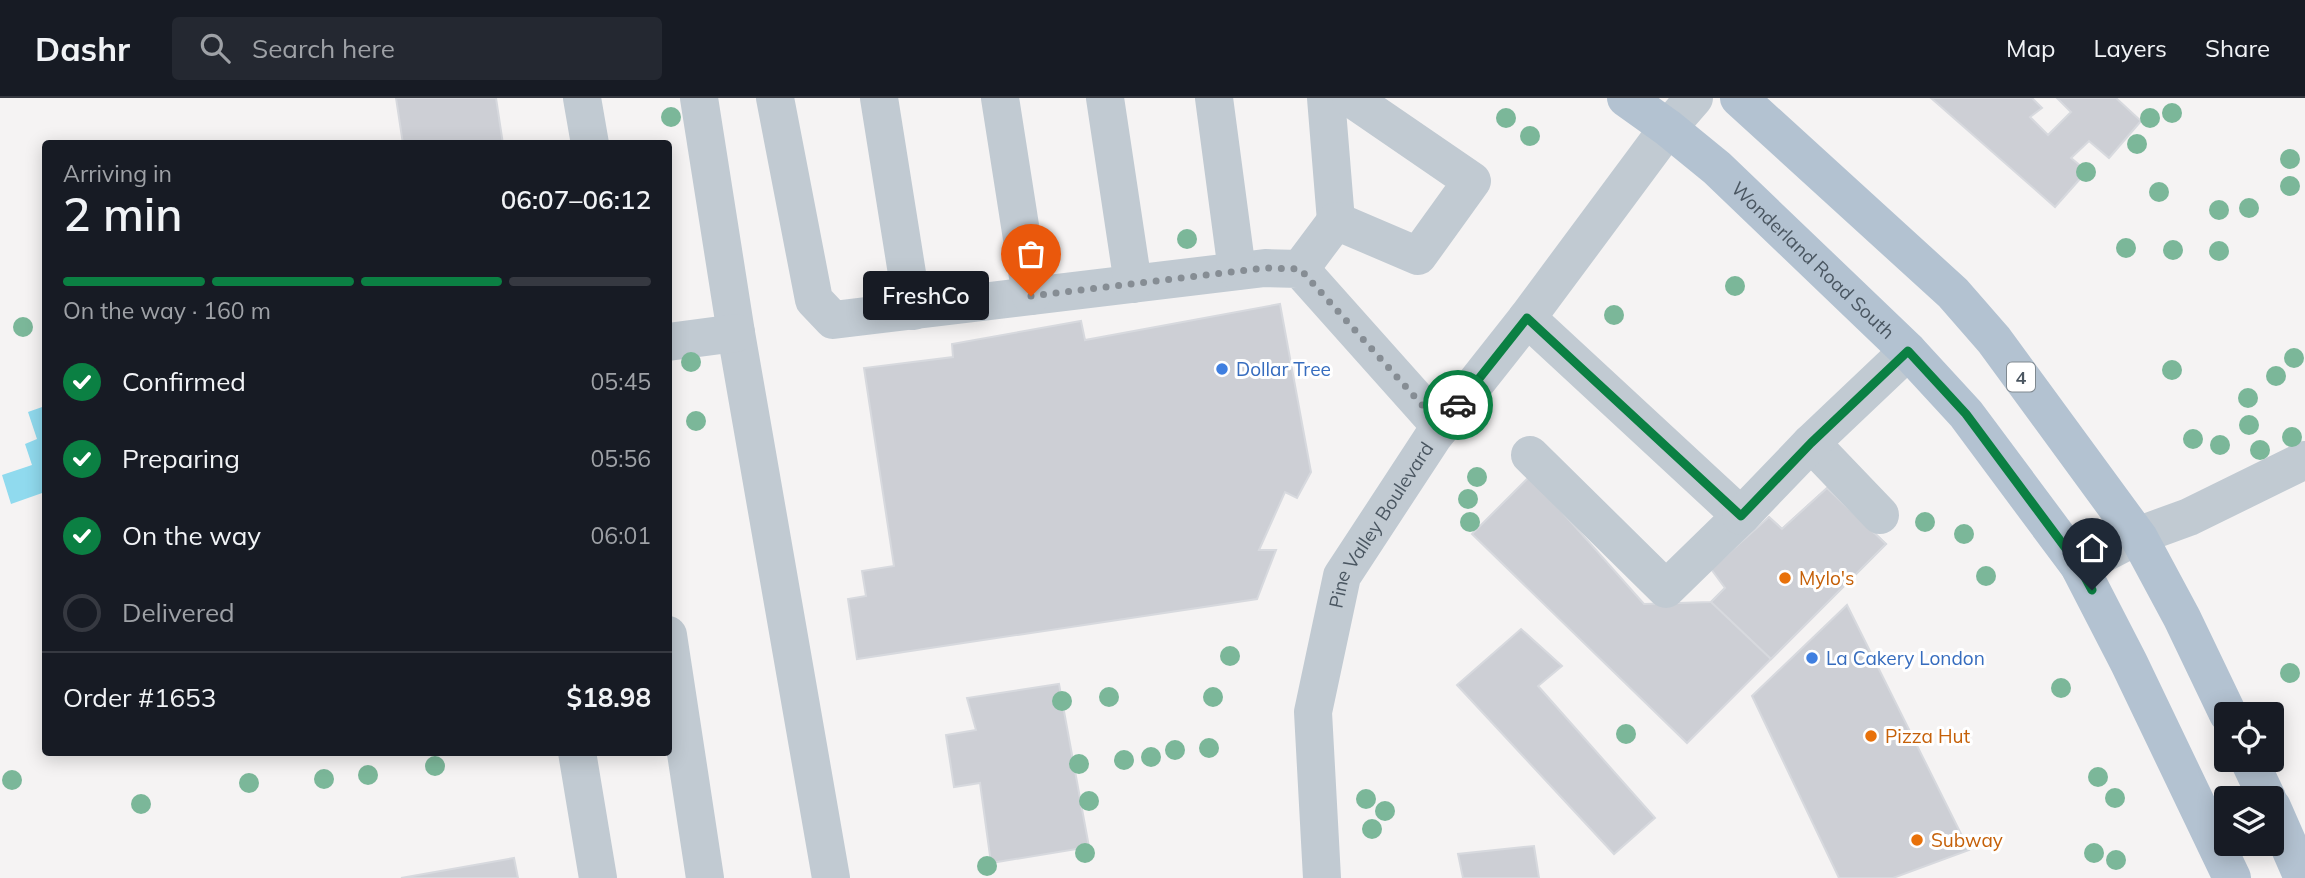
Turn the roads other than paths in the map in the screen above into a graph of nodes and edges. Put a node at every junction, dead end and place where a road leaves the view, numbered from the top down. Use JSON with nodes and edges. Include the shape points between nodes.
{"nodes":[{"id":1,"x":582,"y":98,"type":"edge"},
{"id":2,"x":699,"y":98,"type":"edge"},
{"id":3,"x":775,"y":98,"type":"edge"},
{"id":4,"x":879,"y":98,"type":"edge"},
{"id":5,"x":1000,"y":98,"type":"edge"},
{"id":6,"x":1105,"y":98,"type":"edge"},
{"id":7,"x":1214,"y":98,"type":"edge"},
{"id":8,"x":1326,"y":98,"type":"edge"},
{"id":9,"x":1351,"y":98,"type":"edge"},
{"id":10,"x":1626,"y":98,"type":"edge"},
{"id":11,"x":1693,"y":98,"type":"edge"},
{"id":12,"x":1740,"y":98,"type":"edge"},
{"id":13,"x":1668,"y":128,"type":"junction"},
{"id":14,"x":589,"y":140,"type":"edge"},
{"id":15,"x":1336,"y":221,"type":"junction"},
{"id":16,"x":1300,"y":269,"type":"junction"},
{"id":17,"x":1237,"y":271,"type":"junction"},
{"id":18,"x":1133,"y":284,"type":"junction"},
{"id":19,"x":1031,"y":296,"type":"junction"},
{"id":20,"x":913,"y":311,"type":"junction"},
{"id":21,"x":1527,"y":318,"type":"junction"},
{"id":22,"x":736,"y":332,"type":"junction"},
{"id":23,"x":672,"y":341,"type":"edge"},
{"id":24,"x":1908,"y":351,"type":"junction"},
{"id":25,"x":1441,"y":426,"type":"junction"},
{"id":26,"x":1811,"y":443,"type":"junction"},
{"id":27,"x":1530,"y":455,"type":"dead end"},
{"id":28,"x":2305,"y":460,"type":"edge"},
{"id":29,"x":1880,"y":515,"type":"dead end"},
{"id":30,"x":1741,"y":516,"type":"junction"},
{"id":31,"x":2137,"y":536,"type":"junction"},
{"id":32,"x":2079,"y":566,"type":"junction"},
{"id":33,"x":672,"y":661,"type":"edge"},
{"id":34,"x":2222,"y":702,"type":"edge"},
{"id":35,"x":578,"y":756,"type":"edge"},
{"id":36,"x":2284,"y":834,"type":"edge"},
{"id":37,"x":598,"y":878,"type":"edge"},
{"id":38,"x":705,"y":878,"type":"edge"},
{"id":39,"x":831,"y":878,"type":"edge"},
{"id":40,"x":1322,"y":878,"type":"edge"},
{"id":41,"x":2232,"y":878,"type":"edge"},
{"id":42,"x":2303,"y":878,"type":"edge"}],
"edges":[{"from":1,"to":14,"type":"street"},
{"from":2,"to":22,"type":"street"},
{"from":3,"to":20,"type":"street","via":[[814,300],[833,320]]},
{"from":4,"to":20,"type":"street"},
{"from":5,"to":19,"type":"street"},
{"from":6,"to":18,"type":"street"},
{"from":7,"to":17,"type":"street"},
{"from":8,"to":15,"type":"street"},
{"from":9,"to":15,"type":"street","via":[[1472,181],[1418,256]]},
{"from":10,"to":13,"type":"main road","name":"Wonderland Road South"},
{"from":11,"to":13,"type":"street","name":"Pine Valley Boulevard"},
{"from":12,"to":31,"type":"main road","number":"4","via":[[1953,293],[1994,340]]},
{"from":13,"to":21,"type":"street","name":"Pine Valley Boulevard"},
{"from":13,"to":24,"type":"main road","name":"Wonderland Road South","via":[[1717,168]]},
{"from":15,"to":16,"type":"street"},
{"from":16,"to":17,"type":"street"},
{"from":16,"to":25,"type":"street"},
{"from":17,"to":18,"type":"street"},
{"from":18,"to":19,"type":"street"},
{"from":19,"to":20,"type":"street"},
{"from":21,"to":25,"type":"street","name":"Pine Valley Boulevard"},
{"from":21,"to":30,"type":"street"},
{"from":22,"to":23,"type":"street"},
{"from":22,"to":39,"type":"street"},
{"from":24,"to":26,"type":"street"},
{"from":24,"to":32,"type":"main road","name":"Wonderland Road South","via":[[1966,414]]},
{"from":25,"to":40,"type":"street","name":"Pine Valley Boulevard","via":[[1342,576],[1313,712]]},
{"from":26,"to":29,"type":"street"},
{"from":26,"to":30,"type":"street"},
{"from":27,"to":30,"type":"street","via":[[1666,589]]},
{"from":28,"to":31,"type":"street","via":[[2189,517]]},
{"from":31,"to":32,"type":"street"},
{"from":31,"to":34,"type":"main road","number":"4"},
{"from":32,"to":41,"type":"main road","name":"Wonderland Road South"},
{"from":33,"to":38,"type":"street"},
{"from":35,"to":37,"type":"street"},
{"from":36,"to":42,"type":"main road"}]}
